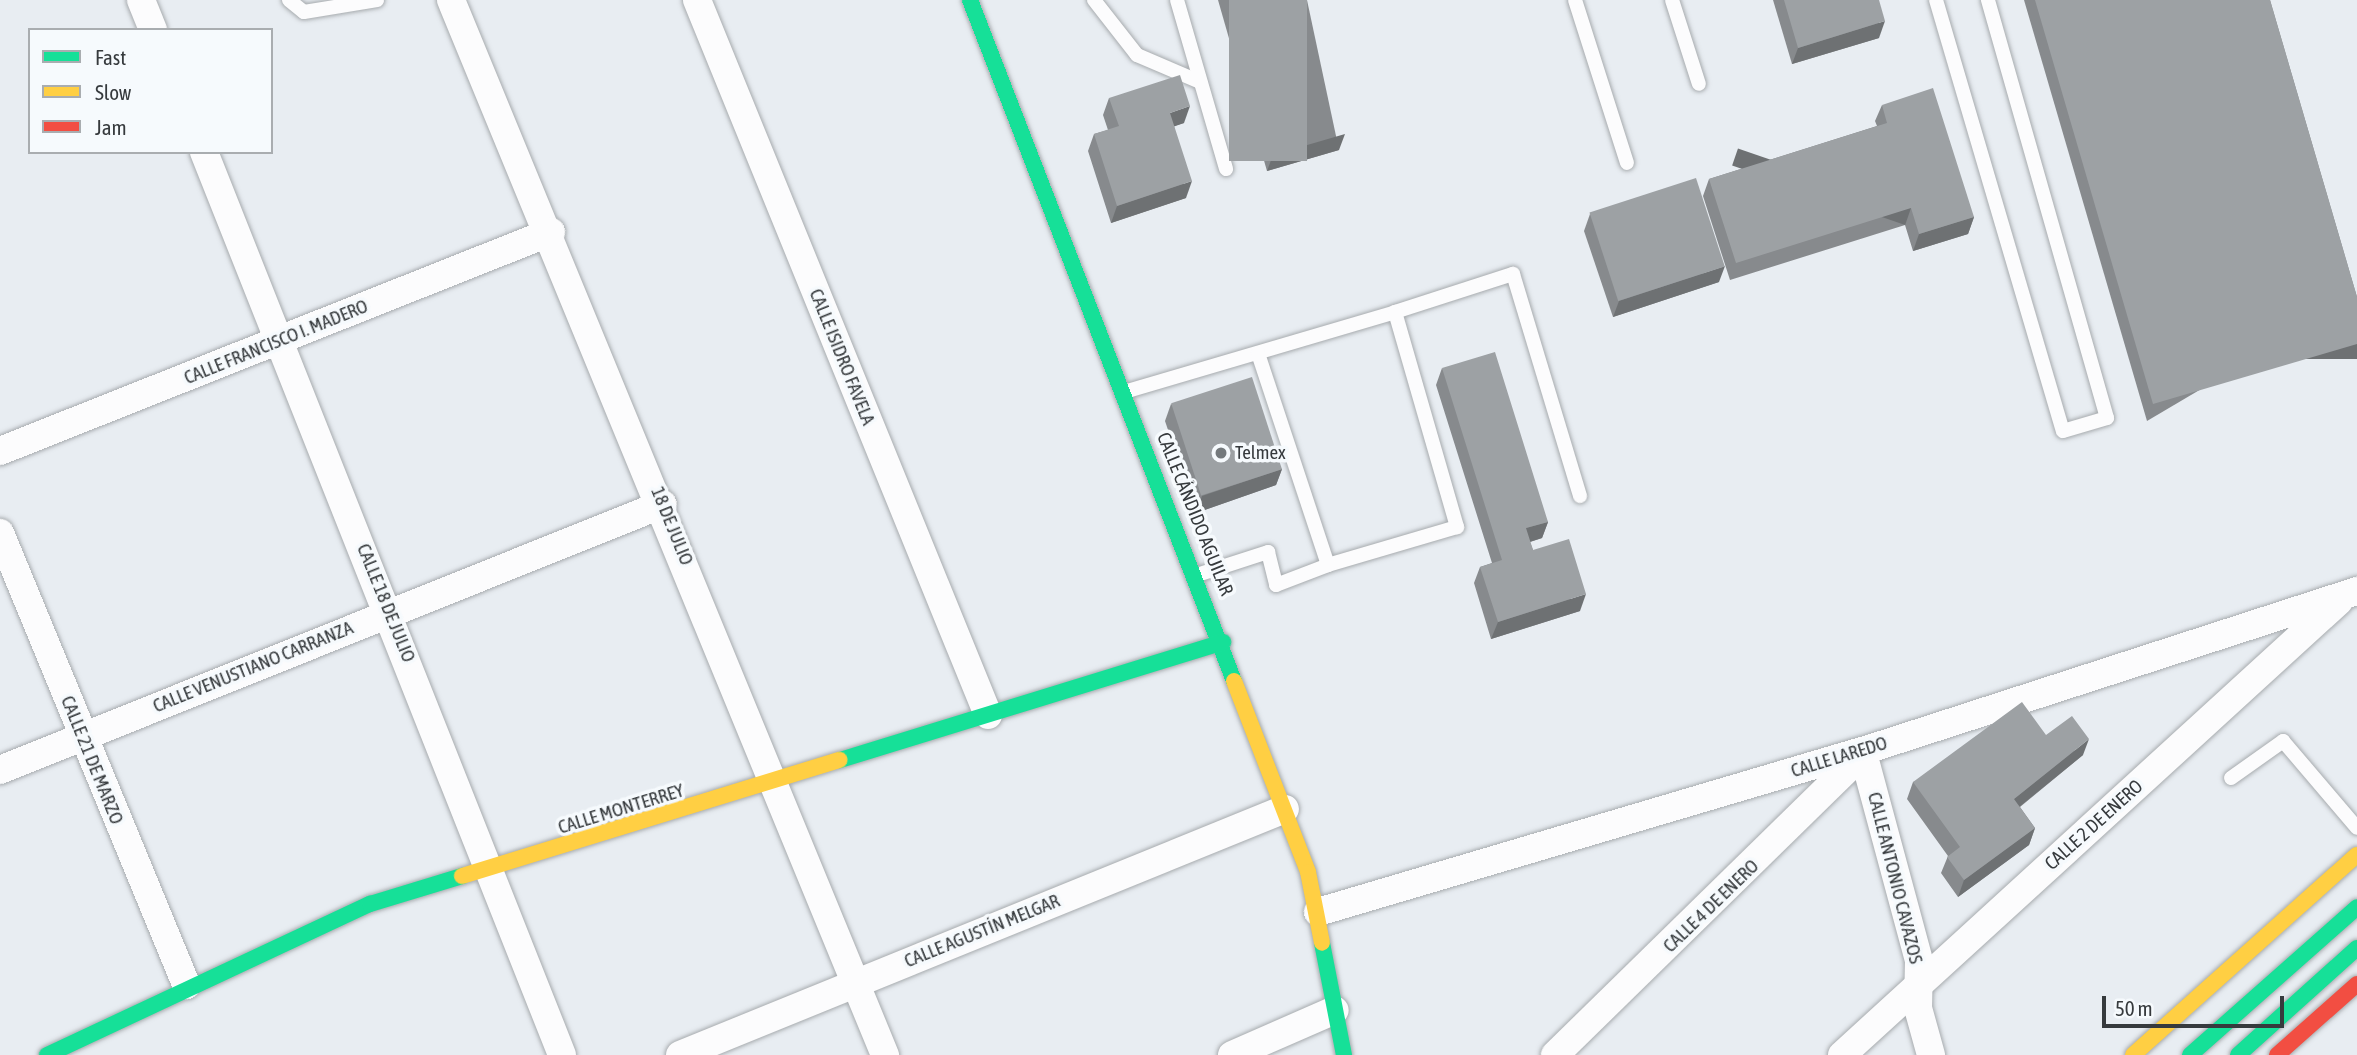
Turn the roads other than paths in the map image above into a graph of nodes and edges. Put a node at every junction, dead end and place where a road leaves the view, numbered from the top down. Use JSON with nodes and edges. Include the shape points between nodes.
{"nodes":[{"id":1,"x":141,"y":0,"type":"edge"},
{"id":2,"x":289,"y":0,"type":"edge"},
{"id":3,"x":451,"y":0,"type":"edge"},
{"id":4,"x":696,"y":0,"type":"edge"},
{"id":5,"x":970,"y":0,"type":"edge"},
{"id":6,"x":1094,"y":0,"type":"edge"},
{"id":7,"x":1177,"y":0,"type":"edge"},
{"id":8,"x":1575,"y":0,"type":"edge"},
{"id":9,"x":1672,"y":0,"type":"edge"},
{"id":10,"x":1936,"y":0,"type":"edge"},
{"id":11,"x":1988,"y":0,"type":"edge"},
{"id":12,"x":368,"y":1,"type":"edge"},
{"id":13,"x":152,"y":28,"type":"edge"},
{"id":14,"x":1199,"y":82,"type":"junction"},
{"id":15,"x":1699,"y":84,"type":"dead end"},
{"id":16,"x":205,"y":154,"type":"edge"},
{"id":17,"x":1627,"y":163,"type":"dead end"},
{"id":18,"x":1226,"y":169,"type":"dead end"},
{"id":19,"x":551,"y":232,"type":"junction"},
{"id":20,"x":1395,"y":312,"type":"junction"},
{"id":21,"x":281,"y":341,"type":"junction"},
{"id":22,"x":1258,"y":353,"type":"junction"},
{"id":23,"x":1124,"y":392,"type":"junction"},
{"id":24,"x":0,"y":451,"type":"edge"},
{"id":25,"x":1580,"y":496,"type":"dead end"},
{"id":26,"x":663,"y":504,"type":"junction"},
{"id":27,"x":0,"y":533,"type":"edge"},
{"id":28,"x":1328,"y":565,"type":"junction"},
{"id":29,"x":1197,"y":575,"type":"junction"},
{"id":30,"x":2352,"y":593,"type":"edge"},
{"id":31,"x":390,"y":612,"type":"junction"},
{"id":32,"x":1223,"y":642,"type":"junction"},
{"id":33,"x":988,"y":715,"type":"junction"},
{"id":34,"x":82,"y":736,"type":"junction"},
{"id":35,"x":1867,"y":751,"type":"junction"},
{"id":36,"x":0,"y":770,"type":"edge"},
{"id":37,"x":2231,"y":778,"type":"dead end"},
{"id":38,"x":775,"y":784,"type":"junction"},
{"id":39,"x":1285,"y":809,"type":"junction"},
{"id":40,"x":2357,"y":828,"type":"edge"},
{"id":41,"x":2357,"y":855,"type":"edge"},
{"id":42,"x":491,"y":870,"type":"junction"},
{"id":43,"x":2357,"y":907,"type":"edge"},
{"id":44,"x":1318,"y":912,"type":"junction"},
{"id":45,"x":2357,"y":948,"type":"edge"},
{"id":46,"x":856,"y":981,"type":"junction"},
{"id":47,"x":1919,"y":984,"type":"junction"},
{"id":48,"x":187,"y":985,"type":"junction"},
{"id":49,"x":2357,"y":985,"type":"edge"},
{"id":50,"x":1335,"y":1010,"type":"junction"},
{"id":51,"x":47,"y":1055,"type":"edge"},
{"id":52,"x":562,"y":1055,"type":"edge"},
{"id":53,"x":680,"y":1055,"type":"edge"},
{"id":54,"x":886,"y":1055,"type":"edge"},
{"id":55,"x":1232,"y":1055,"type":"edge"},
{"id":56,"x":1344,"y":1055,"type":"edge"},
{"id":57,"x":1555,"y":1055,"type":"edge"},
{"id":58,"x":1842,"y":1055,"type":"edge"},
{"id":59,"x":1931,"y":1055,"type":"edge"},
{"id":60,"x":2133,"y":1055,"type":"edge"},
{"id":61,"x":2190,"y":1055,"type":"edge"},
{"id":62,"x":2238,"y":1055,"type":"edge"},
{"id":63,"x":2277,"y":1055,"type":"edge"}],
"edges":[{"from":1,"to":13,"type":"street"},
{"from":2,"to":12,"type":"lane","via":[[304,12]]},
{"from":3,"to":19,"type":"street","name":"18 DE JULIO"},
{"from":4,"to":33,"type":"street","name":"CALLE ISIDRO FAVELA"},
{"from":5,"to":23,"type":"main road","name":"CALLE CÁNDIDO AGUILAR"},
{"from":6,"to":14,"type":"lane","via":[[1137,55]]},
{"from":7,"to":14,"type":"lane"},
{"from":8,"to":17,"type":"lane"},
{"from":9,"to":15,"type":"lane"},
{"from":10,"to":11,"type":"lane","via":[[2063,431],[2107,418]]},
{"from":14,"to":18,"type":"lane"},
{"from":16,"to":21,"type":"street","name":"CALLE 18 DE JULIO"},
{"from":19,"to":21,"type":"street","name":"CALLE FRANCISCO I. MADERO"},
{"from":19,"to":26,"type":"street","name":"18 DE JULIO"},
{"from":20,"to":22,"type":"lane"},
{"from":20,"to":25,"type":"lane","via":[[1513,274]]},
{"from":20,"to":28,"type":"lane","via":[[1457,527]]},
{"from":21,"to":24,"type":"street","name":"CALLE FRANCISCO I. MADERO"},
{"from":21,"to":31,"type":"street","name":"CALLE 18 DE JULIO"},
{"from":22,"to":23,"type":"lane"},
{"from":22,"to":28,"type":"lane"},
{"from":23,"to":29,"type":"main road","name":"CALLE CÁNDIDO AGUILAR"},
{"from":26,"to":31,"type":"street","name":"CALLE VENUSTIANO CARRANZA"},
{"from":26,"to":38,"type":"street","name":"18 DE JULIO"},
{"from":27,"to":34,"type":"street","name":"CALLE 21 DE MARZO"},
{"from":28,"to":29,"type":"lane","via":[[1276,585],[1268,552]]},
{"from":29,"to":32,"type":"main road","name":"CALLE CÁNDIDO AGUILAR"},
{"from":30,"to":35,"type":"street","name":"CALLE LAREDO"},
{"from":30,"to":47,"type":"street","name":"CALLE 2 DE ENERO"},
{"from":31,"to":34,"type":"street","name":"CALLE VENUSTIANO CARRANZA"},
{"from":31,"to":42,"type":"street","name":"CALLE 18 DE JULIO"},
{"from":32,"to":33,"type":"main road","name":"CALLE MONTERREY"},
{"from":32,"to":39,"type":"main road","name":"CALLE CÁNDIDO AGUILAR"},
{"from":33,"to":38,"type":"main road","name":"CALLE MONTERREY"},
{"from":34,"to":36,"type":"street","name":"CALLE VENUSTIANO CARRANZA"},
{"from":34,"to":48,"type":"street","name":"CALLE 21 DE MARZO"},
{"from":35,"to":44,"type":"street","name":"CALLE LAREDO"},
{"from":35,"to":47,"type":"street","name":"CALLE ANTONIO CAVAZOS","via":[[1919,961]]},
{"from":35,"to":57,"type":"street","name":"CALLE 4 DE ENERO"},
{"from":37,"to":40,"type":"lane","via":[[2283,741]]},
{"from":38,"to":42,"type":"main road","name":"CALLE MONTERREY"},
{"from":38,"to":46,"type":"street","name":"18 DE JULIO"},
{"from":39,"to":44,"type":"main road","name":"CALLE CÁNDIDO AGUILAR"},
{"from":39,"to":46,"type":"street","name":"CALLE AGUSTÍN MELGAR"},
{"from":41,"to":60,"type":"main road"},
{"from":42,"to":48,"type":"main road","name":"CALLE MONTERREY","via":[[370,904]]},
{"from":42,"to":52,"type":"street","name":"CALLE 18 DE JULIO"},
{"from":43,"to":61,"type":"main road"},
{"from":44,"to":50,"type":"main road","name":"CALLE CÁNDIDO AGUILAR"},
{"from":45,"to":62,"type":"main road"},
{"from":46,"to":53,"type":"street","name":"CALLE AGUSTÍN MELGAR"},
{"from":46,"to":54,"type":"street","name":"18 DE JULIO"},
{"from":47,"to":58,"type":"street","name":"CALLE 2 DE ENERO"},
{"from":47,"to":59,"type":"street","name":"CALLE ANTONIO CAVAZOS"},
{"from":48,"to":51,"type":"main road","name":"CALLE MONTERREY"},
{"from":49,"to":63,"type":"main road"},
{"from":50,"to":55,"type":"street"},
{"from":50,"to":56,"type":"main road","name":"CALLE CÁNDIDO AGUILAR"}]}
